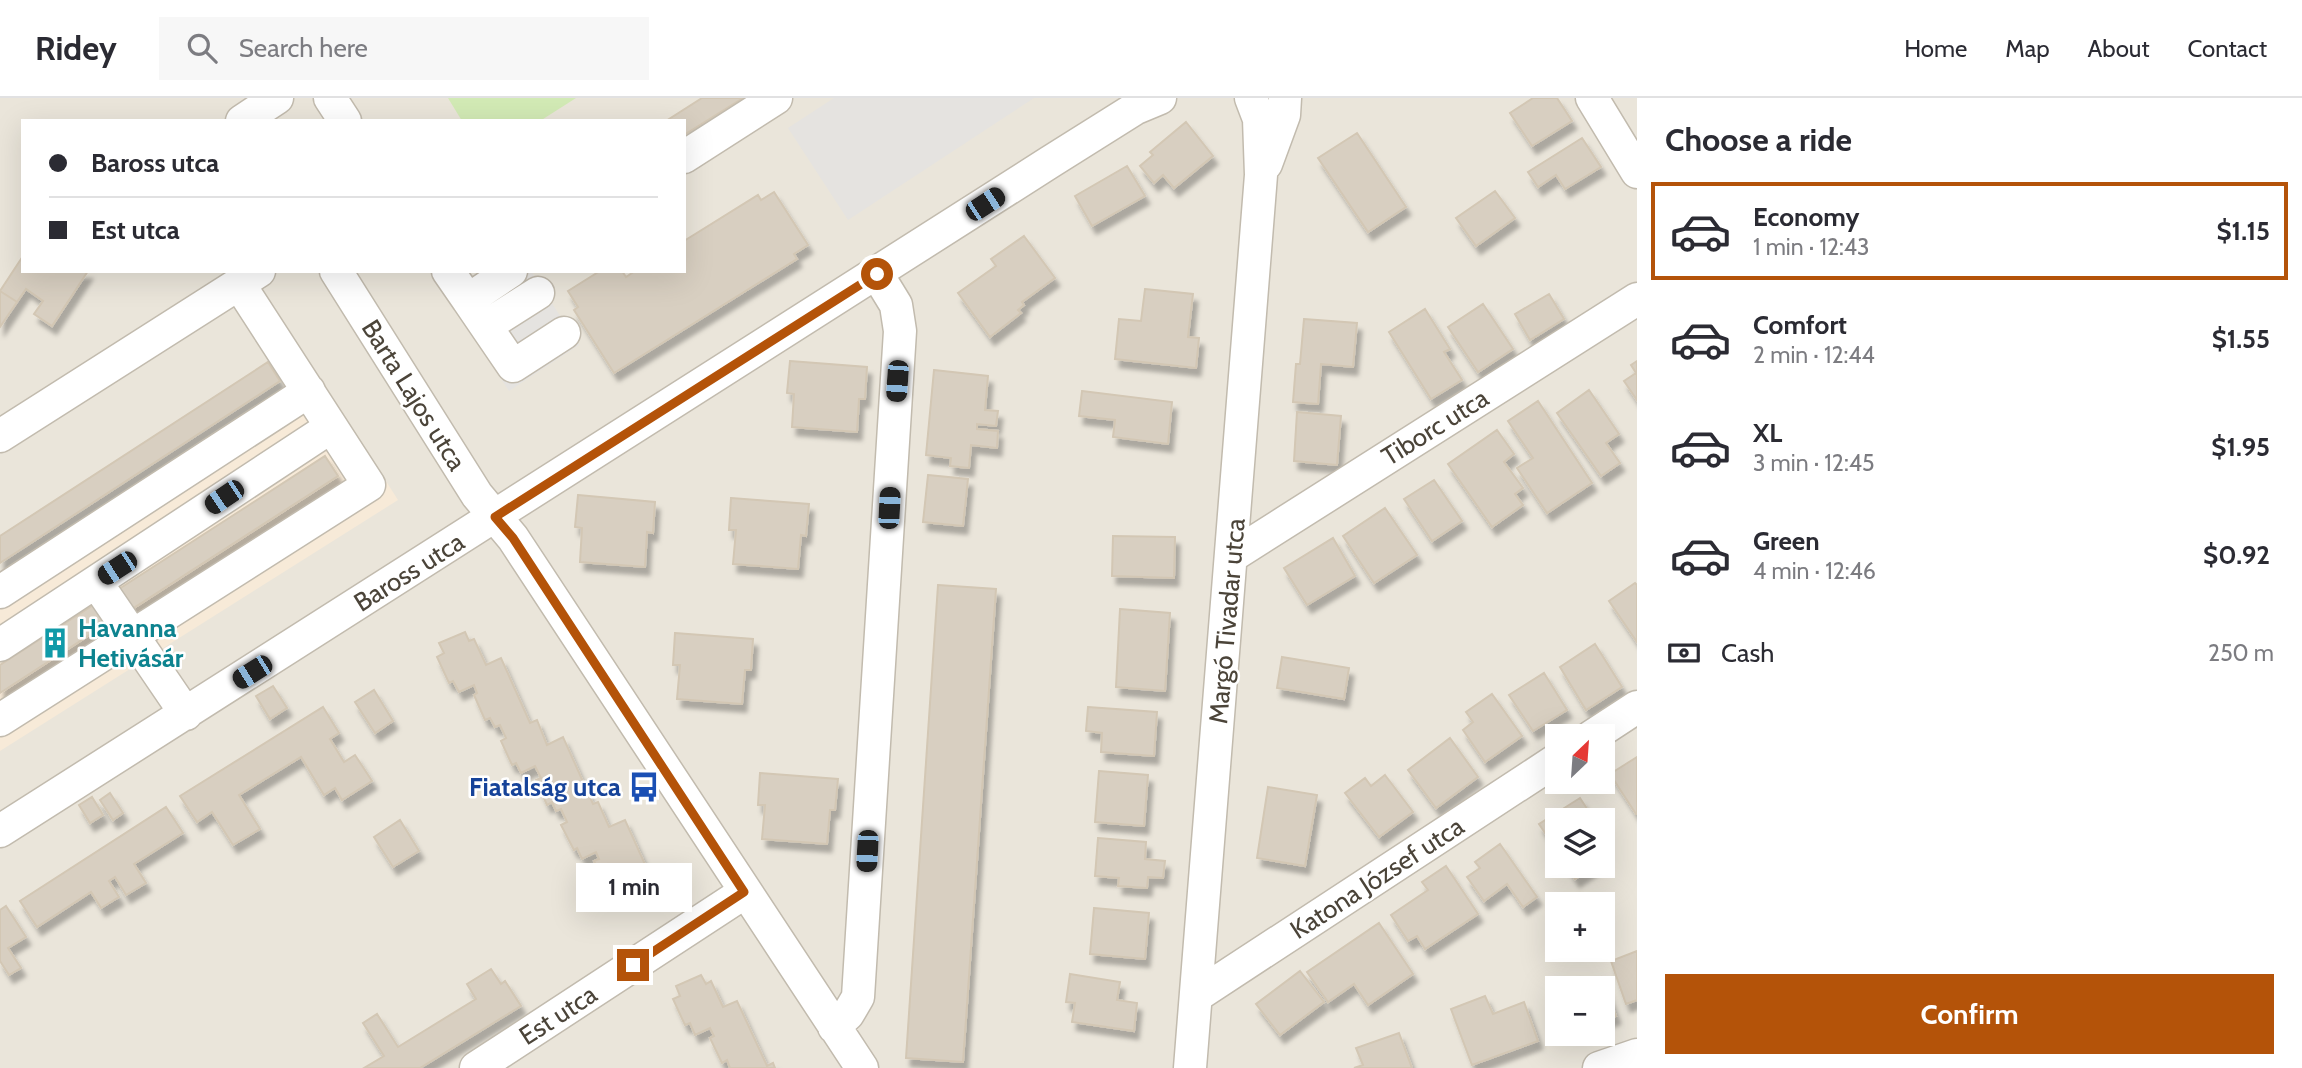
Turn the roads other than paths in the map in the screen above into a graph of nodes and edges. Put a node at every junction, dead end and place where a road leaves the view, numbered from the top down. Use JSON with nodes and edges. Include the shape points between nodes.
{"nodes":[{"id":1,"x":227,"y":98,"type":"edge"},
{"id":2,"x":277,"y":98,"type":"edge"},
{"id":3,"x":330,"y":98,"type":"edge"},
{"id":4,"x":776,"y":98,"type":"edge"},
{"id":5,"x":1251,"y":98,"type":"edge"},
{"id":6,"x":1285,"y":98,"type":"edge"},
{"id":7,"x":1592,"y":98,"type":"edge"},
{"id":8,"x":1147,"y":101,"type":"edge"},
{"id":9,"x":241,"y":119,"type":"edge"},
{"id":10,"x":245,"y":119,"type":"edge"},
{"id":11,"x":344,"y":119,"type":"edge"},
{"id":12,"x":686,"y":156,"type":"edge"},
{"id":13,"x":1637,"y":172,"type":"edge"},
{"id":14,"x":1261,"y":174,"type":"junction"},
{"id":15,"x":337,"y":273,"type":"edge"},
{"id":16,"x":449,"y":273,"type":"edge"},
{"id":17,"x":508,"y":273,"type":"edge"},
{"id":18,"x":877,"y":274,"type":"junction"},
{"id":19,"x":249,"y":277,"type":"edge"},
{"id":20,"x":538,"y":293,"type":"dead end"},
{"id":21,"x":1637,"y":299,"type":"edge"},
{"id":22,"x":468,"y":300,"type":"junction"},
{"id":23,"x":486,"y":326,"type":"junction"},
{"id":24,"x":564,"y":333,"type":"dead end"},
{"id":25,"x":309,"y":391,"type":"junction"},
{"id":26,"x":331,"y":427,"type":"junction"},
{"id":27,"x":0,"y":436,"type":"edge"},
{"id":28,"x":495,"y":517,"type":"junction"},
{"id":29,"x":1233,"y":556,"type":"junction"},
{"id":30,"x":96,"y":582,"type":"junction"},
{"id":31,"x":0,"y":592,"type":"edge"},
{"id":32,"x":132,"y":636,"type":"junction"},
{"id":33,"x":0,"y":645,"type":"edge"},
{"id":34,"x":1637,"y":707,"type":"edge"},
{"id":35,"x":186,"y":714,"type":"junction"},
{"id":36,"x":0,"y":720,"type":"edge"},
{"id":37,"x":1611,"y":724,"type":"edge"},
{"id":38,"x":1545,"y":768,"type":"edge"},
{"id":39,"x":0,"y":831,"type":"edge"},
{"id":40,"x":744,"y":892,"type":"junction"},
{"id":41,"x":1196,"y":996,"type":"junction"},
{"id":42,"x":834,"y":1027,"type":"junction"},
{"id":43,"x":1637,"y":1055,"type":"edge"},
{"id":44,"x":476,"y":1068,"type":"edge"},
{"id":45,"x":862,"y":1068,"type":"edge"},
{"id":46,"x":1190,"y":1068,"type":"edge"},
{"id":47,"x":1599,"y":1068,"type":"edge"}],
"edges":[{"from":1,"to":9,"type":"street"},
{"from":2,"to":10,"type":"street"},
{"from":3,"to":11,"type":"street"},
{"from":4,"to":12,"type":"street"},
{"from":5,"to":14,"type":"street","name":"Margó Tivadar utca","via":[[1259,119]]},
{"from":6,"to":14,"type":"street","name":"Margó Tivadar utca","via":[[1284,115]]},
{"from":7,"to":13,"type":"street"},
{"from":8,"to":18,"type":"street","name":"Baross utca"},
{"from":14,"to":29,"type":"street","name":"Margó Tivadar utca"},
{"from":15,"to":28,"type":"street","name":"Barta Lajos utca"},
{"from":16,"to":22,"type":"street"},
{"from":17,"to":22,"type":"street"},
{"from":18,"to":28,"type":"street","name":"Baross utca"},
{"from":18,"to":42,"type":"street","via":[[896,305],[900,331],[858,997]]},
{"from":19,"to":25,"type":"street"},
{"from":19,"to":27,"type":"street"},
{"from":20,"to":23,"type":"street"},
{"from":21,"to":29,"type":"street","name":"Tiborc utca"},
{"from":22,"to":23,"type":"street"},
{"from":23,"to":24,"type":"street","via":[[513,366]]},
{"from":25,"to":26,"type":"street"},
{"from":25,"to":31,"type":"street"},
{"from":26,"to":30,"type":"street"},
{"from":26,"to":32,"type":"street","via":[[369,485]]},
{"from":28,"to":35,"type":"street","name":"Baross utca"},
{"from":28,"to":40,"type":"street","name":"Barta Lajos utca"},
{"from":29,"to":41,"type":"street","name":"Margó Tivadar utca"},
{"from":30,"to":32,"type":"street"},
{"from":30,"to":33,"type":"street"},
{"from":32,"to":35,"type":"street"},
{"from":32,"to":36,"type":"street"},
{"from":34,"to":37,"type":"street"},
{"from":35,"to":39,"type":"street","name":"Baross utca"},
{"from":38,"to":41,"type":"street","name":"Katona József utca"},
{"from":40,"to":42,"type":"street","name":"Barta Lajos utca"},
{"from":40,"to":44,"type":"street","name":"Est utca"},
{"from":41,"to":46,"type":"street","name":"Margó Tivadar utca"},
{"from":42,"to":45,"type":"street","name":"Barta Lajos utca"},
{"from":43,"to":47,"type":"street"}]}
